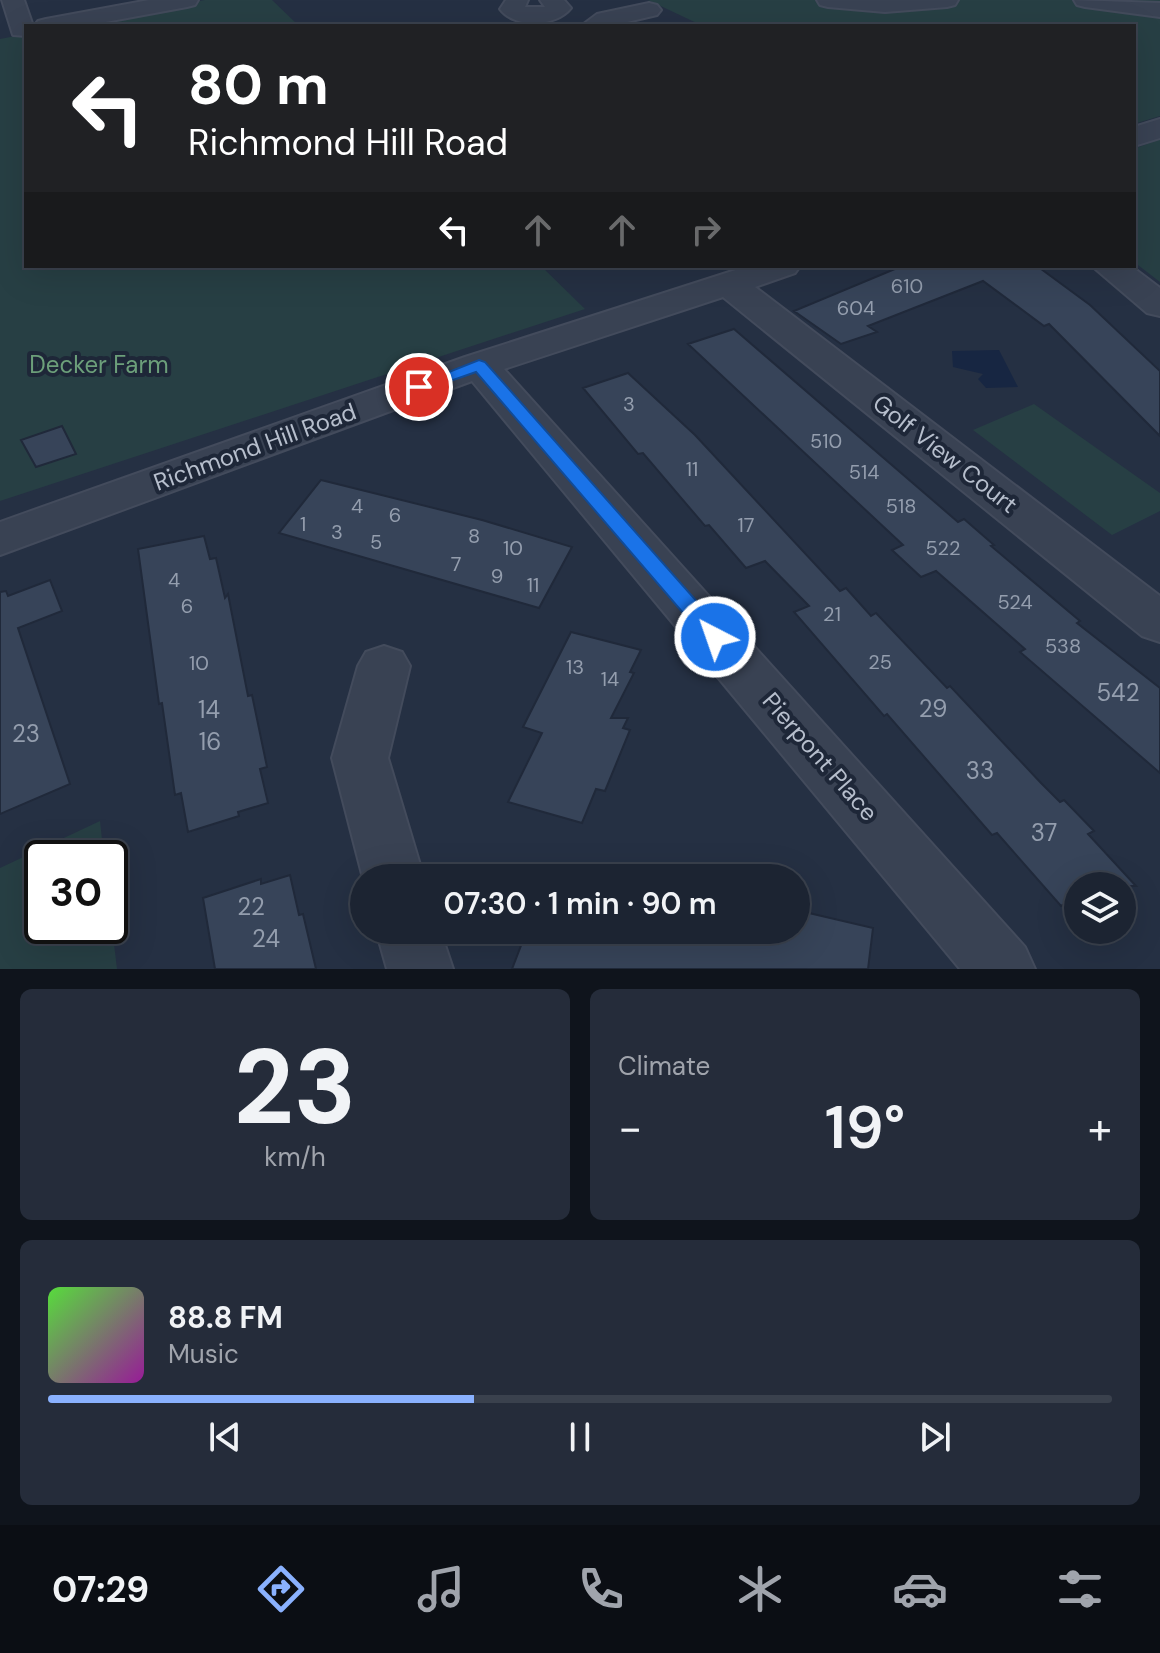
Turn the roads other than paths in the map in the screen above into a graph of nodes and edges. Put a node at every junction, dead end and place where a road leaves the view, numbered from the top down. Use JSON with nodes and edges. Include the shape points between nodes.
{"nodes":[{"id":1,"x":13,"y":0,"type":"edge"},
{"id":2,"x":187,"y":0,"type":"edge"},
{"id":3,"x":508,"y":0,"type":"edge"},
{"id":4,"x":553,"y":0,"type":"edge"},
{"id":5,"x":828,"y":0,"type":"edge"},
{"id":6,"x":947,"y":0,"type":"edge"},
{"id":7,"x":1085,"y":0,"type":"edge"},
{"id":8,"x":517,"y":1,"type":"edge"},
{"id":9,"x":649,"y":10,"type":"edge"},
{"id":10,"x":1160,"y":10,"type":"edge"},
{"id":11,"x":57,"y":24,"type":"edge"},
{"id":12,"x":596,"y":24,"type":"edge"},
{"id":13,"x":24,"y":30,"type":"edge"},
{"id":14,"x":1160,"y":128,"type":"edge"},
{"id":15,"x":1136,"y":136,"type":"edge"},
{"id":16,"x":777,"y":268,"type":"edge"},
{"id":17,"x":1112,"y":268,"type":"edge"},
{"id":18,"x":730,"y":285,"type":"junction"},
{"id":19,"x":1160,"y":305,"type":"edge"},
{"id":20,"x":479,"y":365,"type":"junction"},
{"id":21,"x":0,"y":539,"type":"edge"},
{"id":22,"x":1160,"y":623,"type":"edge"},
{"id":23,"x":384,"y":666,"type":"dead end"},
{"id":24,"x":389,"y":864,"type":"edge"},
{"id":25,"x":412,"y":944,"type":"edge"},
{"id":26,"x":420,"y":969,"type":"edge"},
{"id":27,"x":1002,"y":969,"type":"edge"}],
"edges":[{"from":1,"to":13,"type":"street"},
{"from":2,"to":11,"type":"street"},
{"from":3,"to":8,"type":"street"},
{"from":4,"to":8,"type":"street","via":[[559,8],[553,13],[530,16],[512,9]]},
{"from":5,"to":6,"type":"street","via":[[885,5]]},
{"from":7,"to":10,"type":"street"},
{"from":9,"to":12,"type":"street"},
{"from":14,"to":15,"type":"street"},
{"from":16,"to":18,"type":"street","name":"Richmond Hill Road"},
{"from":17,"to":19,"type":"street"},
{"from":18,"to":20,"type":"street","name":"Richmond Hill Road"},
{"from":18,"to":22,"type":"street","name":"Golf View Court"},
{"from":20,"to":21,"type":"street","name":"Richmond Hill Road"},
{"from":20,"to":27,"type":"street","name":"Pierpont Place"},
{"from":23,"to":24,"type":"street","via":[[360,758]]},
{"from":25,"to":26,"type":"street"}]}
